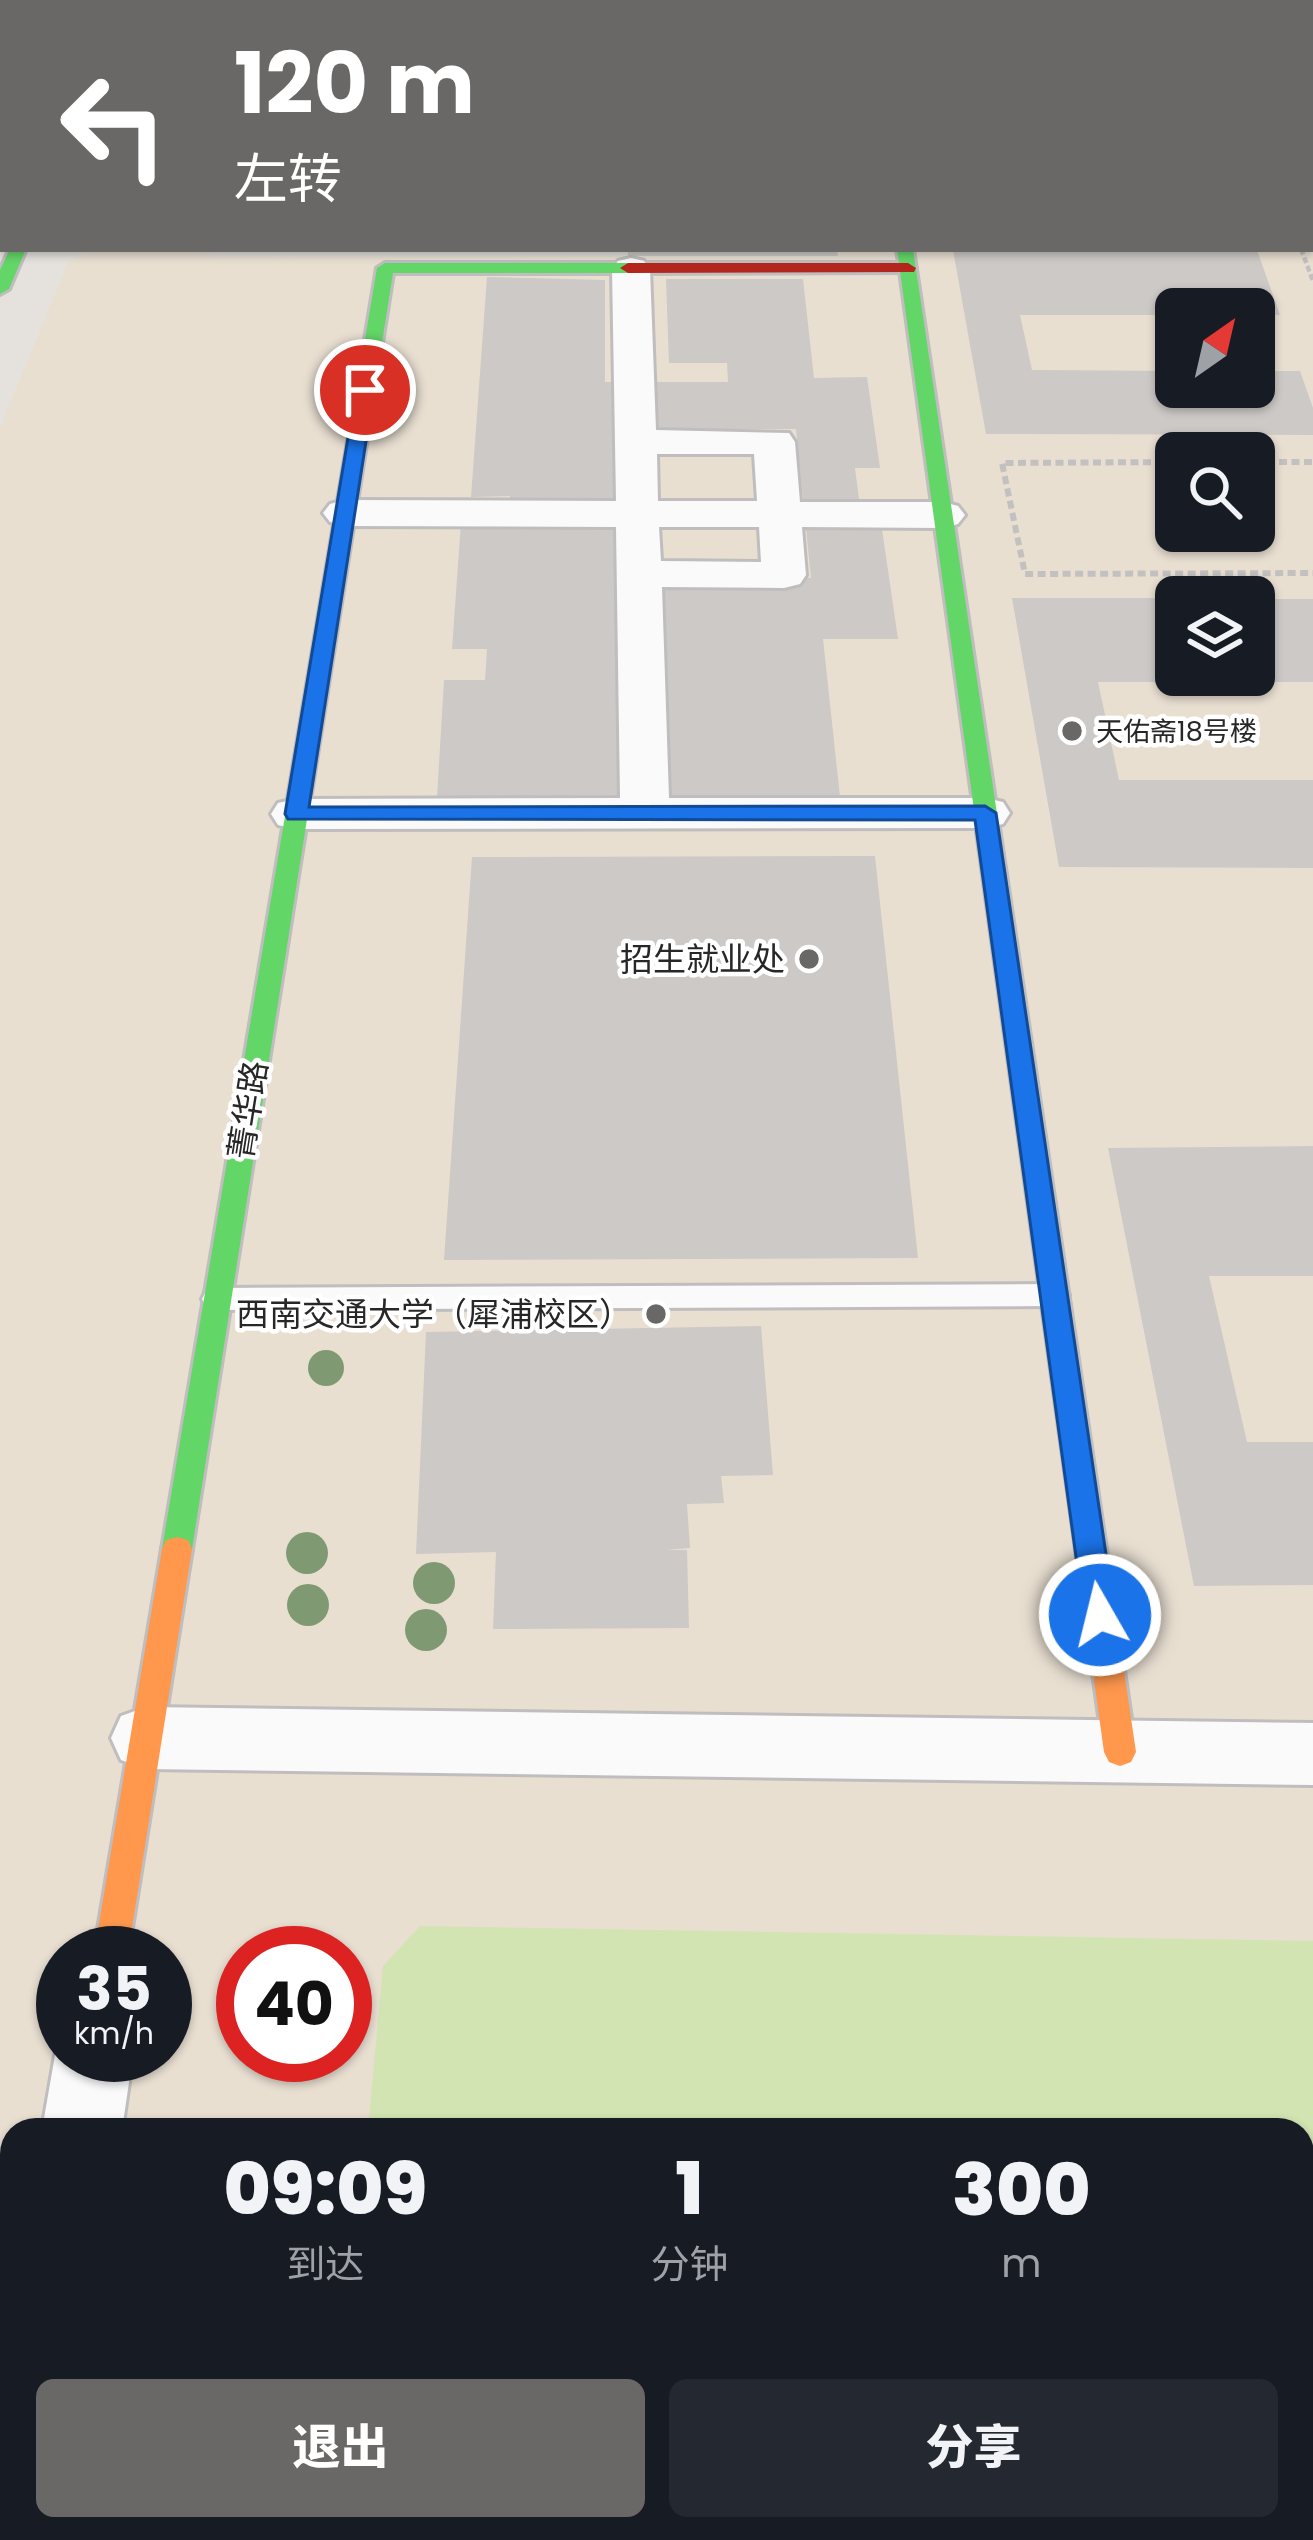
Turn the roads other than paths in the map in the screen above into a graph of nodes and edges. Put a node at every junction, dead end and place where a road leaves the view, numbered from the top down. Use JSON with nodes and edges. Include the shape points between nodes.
{"nodes":[{"id":1,"x":17,"y":252,"type":"edge"},
{"id":2,"x":906,"y":258,"type":"edge"},
{"id":3,"x":631,"y":268,"type":"junction"},
{"id":4,"x":0,"y":290,"type":"edge"},
{"id":5,"x":636,"y":442,"type":"junction"},
{"id":6,"x":345,"y":513,"type":"junction"},
{"id":7,"x":638,"y":513,"type":"junction"},
{"id":8,"x":780,"y":514,"type":"junction"},
{"id":9,"x":943,"y":515,"type":"junction"},
{"id":10,"x":640,"y":574,"type":"junction"},
{"id":11,"x":985,"y":813,"type":"junction"},
{"id":12,"x":296,"y":814,"type":"junction"},
{"id":13,"x":644,"y":814,"type":"junction"},
{"id":14,"x":1054,"y":1295,"type":"junction"},
{"id":15,"x":217,"y":1299,"type":"junction"},
{"id":16,"x":146,"y":1738,"type":"junction"},
{"id":17,"x":1120,"y":1752,"type":"junction"},
{"id":18,"x":1313,"y":1754,"type":"edge"},
{"id":19,"x":115,"y":1926,"type":"edge"},
{"id":20,"x":90,"y":2082,"type":"edge"},
{"id":21,"x":84,"y":2118,"type":"edge"}],
"edges":[{"from":1,"to":4,"type":"street"},
{"from":2,"to":3,"type":"street"},
{"from":2,"to":9,"type":"street"},
{"from":3,"to":5,"type":"street"},
{"from":3,"to":6,"type":"street","name":"菁华路","via":[[385,268]]},
{"from":5,"to":7,"type":"street"},
{"from":5,"to":8,"type":"street","via":[[775,442]]},
{"from":6,"to":7,"type":"street"},
{"from":6,"to":12,"type":"street","name":"菁华路"},
{"from":7,"to":8,"type":"street"},
{"from":7,"to":10,"type":"street"},
{"from":8,"to":9,"type":"street"},
{"from":8,"to":10,"type":"street","via":[[784,574]]},
{"from":9,"to":11,"type":"street"},
{"from":10,"to":13,"type":"street"},
{"from":11,"to":13,"type":"street"},
{"from":11,"to":14,"type":"street"},
{"from":12,"to":13,"type":"street"},
{"from":12,"to":15,"type":"street","name":"菁华路"},
{"from":14,"to":15,"type":"lane"},
{"from":14,"to":17,"type":"street"},
{"from":15,"to":16,"type":"street","name":"菁华路"},
{"from":16,"to":17,"type":"street"},
{"from":16,"to":19,"type":"street","name":"菁华路"},
{"from":17,"to":18,"type":"street"},
{"from":20,"to":21,"type":"street"}]}
